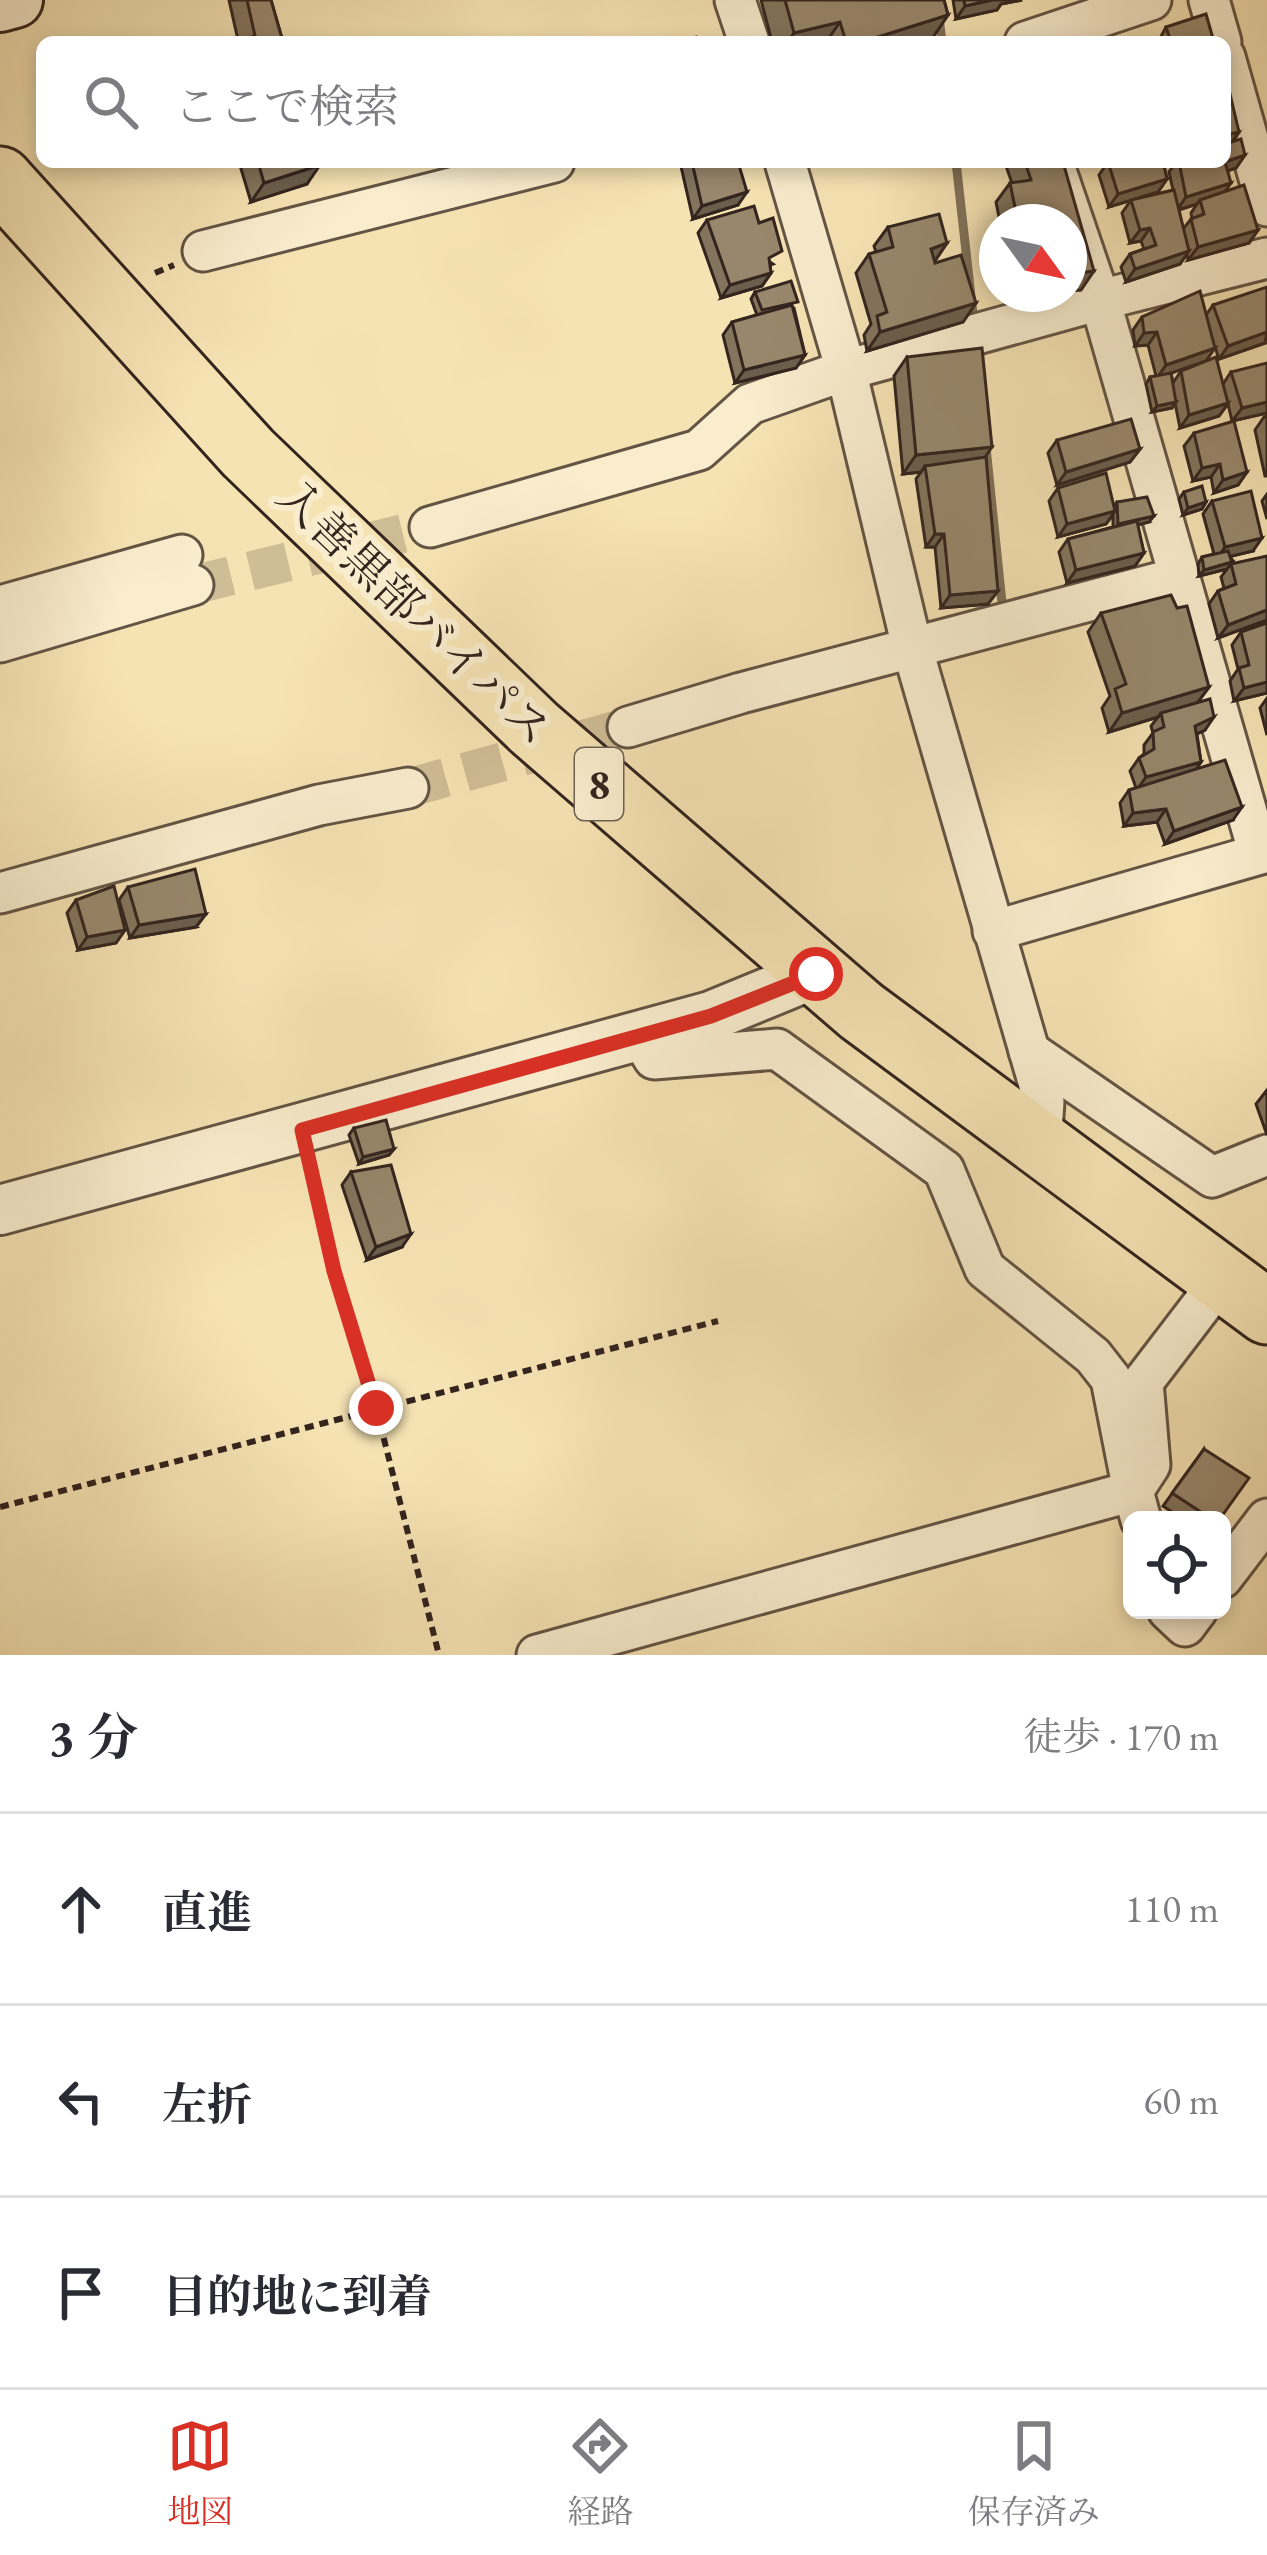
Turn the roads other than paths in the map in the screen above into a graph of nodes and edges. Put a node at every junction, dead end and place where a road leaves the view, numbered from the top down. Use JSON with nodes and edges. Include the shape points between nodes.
{"nodes":[{"id":1,"x":15,"y":0,"type":"edge"},
{"id":2,"x":735,"y":0,"type":"edge"},
{"id":3,"x":1150,"y":0,"type":"edge"},
{"id":4,"x":1209,"y":0,"type":"edge"},
{"id":5,"x":0,"y":4,"type":"edge"},
{"id":6,"x":746,"y":36,"type":"edge"},
{"id":7,"x":1042,"y":36,"type":"edge"},
{"id":8,"x":1219,"y":36,"type":"edge"},
{"id":9,"x":1231,"y":78,"type":"edge"},
{"id":10,"x":530,"y":168,"type":"edge"},
{"id":11,"x":787,"y":168,"type":"edge"},
{"id":12,"x":1055,"y":168,"type":"edge"},
{"id":13,"x":0,"y":178,"type":"edge"},
{"id":14,"x":1267,"y":206,"type":"edge"},
{"id":15,"x":203,"y":251,"type":"dead end"},
{"id":16,"x":1267,"y":258,"type":"edge"},
{"id":17,"x":1100,"y":300,"type":"junction"},
{"id":18,"x":846,"y":370,"type":"junction"},
{"id":19,"x":430,"y":527,"type":"tunnel mouth"},
{"id":20,"x":1180,"y":577,"type":"junction"},
{"id":21,"x":0,"y":605,"type":"edge"},
{"id":22,"x":0,"y":642,"type":"edge"},
{"id":23,"x":912,"y":646,"type":"junction"},
{"id":24,"x":628,"y":727,"type":"tunnel mouth"},
{"id":25,"x":408,"y":788,"type":"tunnel mouth"},
{"id":26,"x":1263,"y":853,"type":"edge"},
{"id":27,"x":0,"y":893,"type":"edge"},
{"id":28,"x":993,"y":931,"type":"junction"},
{"id":29,"x":816,"y":974,"type":"junction"},
{"id":30,"x":640,"y":1036,"type":"junction"},
{"id":31,"x":1029,"y":1051,"type":"junction"},
{"id":32,"x":1041,"y":1145,"type":"junction"},
{"id":33,"x":1267,"y":1155,"type":"edge"},
{"id":34,"x":0,"y":1210,"type":"edge"},
{"id":35,"x":1244,"y":1296,"type":"edge"},
{"id":36,"x":1137,"y":1506,"type":"edge"},
{"id":37,"x":1267,"y":1519,"type":"edge"},
{"id":38,"x":1231,"y":1566,"type":"edge"},
{"id":39,"x":537,"y":1655,"type":"edge"}],
"edges":[{"from":1,"to":5,"type":"main road"},
{"from":2,"to":6,"type":"street"},
{"from":3,"to":7,"type":"street"},
{"from":4,"to":8,"type":"street"},
{"from":9,"to":14,"type":"street"},
{"from":10,"to":15,"type":"street"},
{"from":11,"to":18,"type":"street"},
{"from":12,"to":17,"type":"street"},
{"from":13,"to":29,"type":"highway","name":"入善黒部バイパス","number":"8","via":[[248,453],[534,728]]},
{"from":16,"to":17,"type":"street"},
{"from":17,"to":18,"type":"street"},
{"from":17,"to":20,"type":"street"},
{"from":18,"to":19,"type":"street","via":[[750,404],[699,450]]},
{"from":18,"to":23,"type":"street"},
{"from":20,"to":23,"type":"street"},
{"from":20,"to":26,"type":"street"},
{"from":21,"to":22,"type":"street","via":[[188,570]]},
{"from":23,"to":24,"type":"street"},
{"from":23,"to":28,"type":"street"},
{"from":25,"to":27,"type":"street"},
{"from":26,"to":28,"type":"street"},
{"from":28,"to":31,"type":"street"},
{"from":29,"to":30,"type":"street"},
{"from":29,"to":32,"type":"highway","name":"入善黒部バイパス","number":"8"},
{"from":30,"to":34,"type":"street"},
{"from":30,"to":36,"type":"street","via":[[655,1059],[777,1049],[944,1170],[985,1269],[1111,1379]]},
{"from":31,"to":32,"type":"street","via":[[1044,1102]]},
{"from":31,"to":33,"type":"street","via":[[1212,1177]]},
{"from":32,"to":35,"type":"highway","name":"入善黒部バイパス","number":"8"},
{"from":35,"to":36,"type":"street","via":[[1143,1382],[1150,1465]]},
{"from":36,"to":39,"type":"street"},
{"from":37,"to":38,"type":"street"}]}
